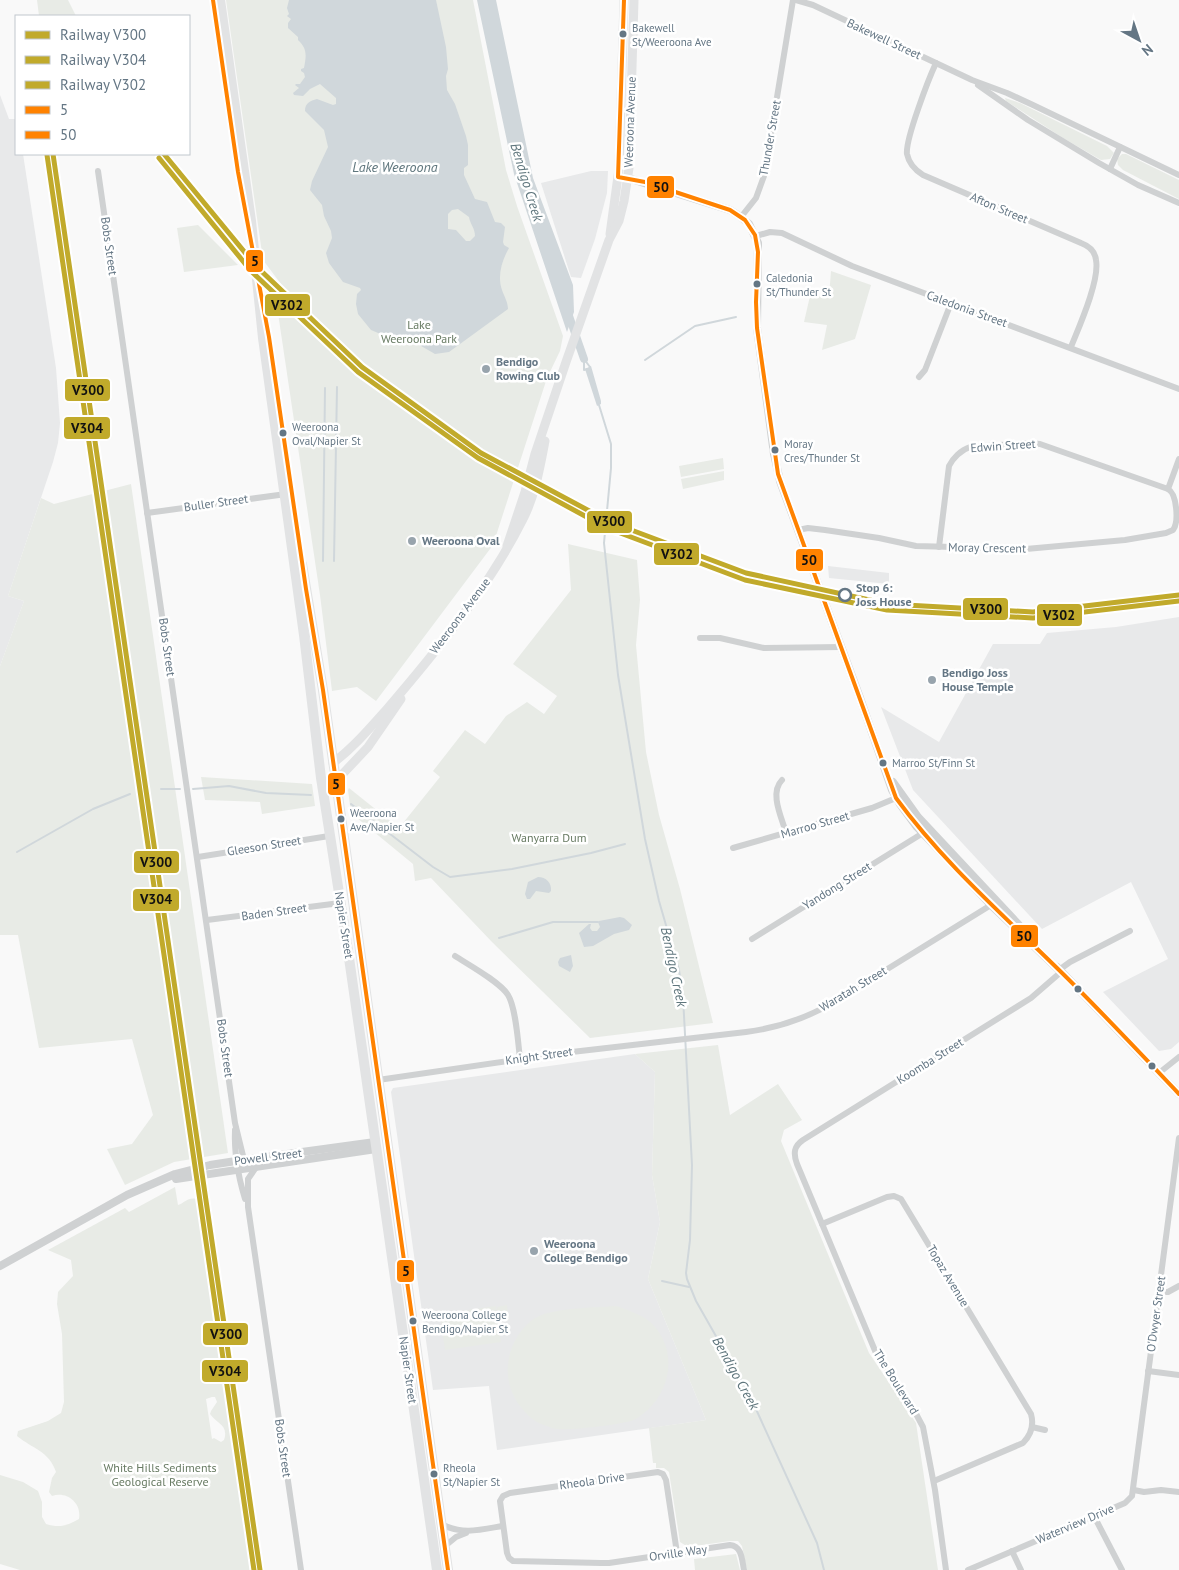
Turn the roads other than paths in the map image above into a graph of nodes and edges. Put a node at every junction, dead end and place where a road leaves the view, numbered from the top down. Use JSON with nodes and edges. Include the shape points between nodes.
{"nodes":[{"id":1,"x":213,"y":0,"type":"edge"},
{"id":2,"x":220,"y":0,"type":"edge"},
{"id":3,"x":624,"y":0,"type":"edge"},
{"id":4,"x":634,"y":0,"type":"edge"},
{"id":5,"x":794,"y":0,"type":"edge"},
{"id":6,"x":219,"y":19,"type":"junction"},
{"id":7,"x":936,"y":63,"type":"junction"},
{"id":8,"x":972,"y":80,"type":"junction"},
{"id":9,"x":1120,"y":147,"type":"junction"},
{"id":10,"x":1110,"y":169,"type":"junction"},
{"id":11,"x":98,"y":171,"type":"dead end"},
{"id":12,"x":1179,"y":175,"type":"edge"},
{"id":13,"x":623,"y":178,"type":"junction"},
{"id":14,"x":1179,"y":203,"type":"edge"},
{"id":15,"x":741,"y":216,"type":"junction"},
{"id":16,"x":756,"y":236,"type":"junction"},
{"id":17,"x":952,"y":303,"type":"junction"},
{"id":18,"x":1071,"y":347,"type":"junction"},
{"id":19,"x":919,"y":377,"type":"dead end"},
{"id":20,"x":1179,"y":389,"type":"edge"},
{"id":21,"x":1179,"y":459,"type":"edge"},
{"id":22,"x":1168,"y":489,"type":"junction"},
{"id":23,"x":289,"y":494,"type":"junction"},
{"id":24,"x":147,"y":513,"type":"junction"},
{"id":25,"x":798,"y":530,"type":"junction"},
{"id":26,"x":1177,"y":530,"type":"edge"},
{"id":27,"x":939,"y":547,"type":"junction"},
{"id":28,"x":700,"y":638,"type":"dead end"},
{"id":29,"x":841,"y":647,"type":"junction"},
{"id":30,"x":410,"y":684,"type":"junction"},
{"id":31,"x":333,"y":763,"type":"junction"},
{"id":32,"x":782,"y":780,"type":"dead end"},
{"id":33,"x":336,"y":781,"type":"junction"},
{"id":34,"x":898,"y":796,"type":"junction"},
{"id":35,"x":926,"y":831,"type":"junction"},
{"id":36,"x":786,"y":833,"type":"junction"},
{"id":37,"x":329,"y":836,"type":"junction"},
{"id":38,"x":733,"y":848,"type":"dead end"},
{"id":39,"x":198,"y":857,"type":"junction"},
{"id":40,"x":994,"y":902,"type":"junction"},
{"id":41,"x":340,"y":903,"type":"junction"},
{"id":42,"x":207,"y":920,"type":"junction"},
{"id":43,"x":1130,"y":931,"type":"dead end"},
{"id":44,"x":752,"y":939,"type":"dead end"},
{"id":45,"x":360,"y":955,"type":"junction"},
{"id":46,"x":455,"y":956,"type":"dead end"},
{"id":47,"x":349,"y":960,"type":"junction"},
{"id":48,"x":1060,"y":971,"type":"junction"},
{"id":49,"x":701,"y":1036,"type":"joint"},
{"id":50,"x":1179,"y":1057,"type":"edge"},
{"id":51,"x":520,"y":1059,"type":"junction"},
{"id":52,"x":1159,"y":1073,"type":"junction"},
{"id":53,"x":378,"y":1080,"type":"junction"},
{"id":54,"x":1179,"y":1094,"type":"edge"},
{"id":55,"x":1179,"y":1138,"type":"edge"},
{"id":56,"x":387,"y":1144,"type":"junction"},
{"id":57,"x":376,"y":1146,"type":"junction"},
{"id":58,"x":796,"y":1146,"type":"joint"},
{"id":59,"x":241,"y":1164,"type":"junction"},
{"id":60,"x":257,"y":1166,"type":"junction"},
{"id":61,"x":248,"y":1207,"type":"junction"},
{"id":62,"x":822,"y":1224,"type":"junction"},
{"id":63,"x":0,"y":1266,"type":"edge"},
{"id":64,"x":1179,"y":1286,"type":"edge"},
{"id":65,"x":1160,"y":1292,"type":"junction"},
{"id":66,"x":1148,"y":1372,"type":"junction"},
{"id":67,"x":1179,"y":1375,"type":"edge"},
{"id":68,"x":1032,"y":1427,"type":"junction"},
{"id":69,"x":1045,"y":1430,"type":"dead end"},
{"id":70,"x":434,"y":1477,"type":"junction"},
{"id":71,"x":934,"y":1481,"type":"junction"},
{"id":72,"x":1134,"y":1490,"type":"junction"},
{"id":73,"x":1179,"y":1492,"type":"edge"},
{"id":74,"x":1094,"y":1516,"type":"junction"},
{"id":75,"x":441,"y":1524,"type":"junction"},
{"id":76,"x":502,"y":1526,"type":"junction"},
{"id":77,"x":472,"y":1531,"type":"junction"},
{"id":78,"x":432,"y":1534,"type":"junction"},
{"id":79,"x":444,"y":1546,"type":"junction"},
{"id":80,"x":1012,"y":1551,"type":"junction"},
{"id":81,"x":677,"y":1553,"type":"junction"},
{"id":82,"x":301,"y":1570,"type":"edge"},
{"id":83,"x":437,"y":1570,"type":"edge"},
{"id":84,"x":448,"y":1570,"type":"edge"},
{"id":85,"x":744,"y":1570,"type":"edge"},
{"id":86,"x":946,"y":1570,"type":"edge"},
{"id":87,"x":968,"y":1570,"type":"edge"},
{"id":88,"x":1021,"y":1570,"type":"edge"},
{"id":89,"x":1122,"y":1570,"type":"edge"}],
"edges":[{"from":1,"to":6,"type":"highway","name":"Napier Street"},
{"from":2,"to":6,"type":"highway","name":"Napier Street"},
{"from":3,"to":13,"type":"main road","name":"Weeroona Avenue"},
{"from":4,"to":13,"type":"main road","name":"Weeroona Avenue"},
{"from":5,"to":7,"type":"street","name":"Bakewell Street","via":[[814,5]]},
{"from":5,"to":15,"type":"street","name":"Thunder Street","via":[[764,176],[756,198]]},
{"from":6,"to":23,"type":"highway","name":"Napier Street"},
{"from":7,"to":8,"type":"street","name":"Bakewell Street"},
{"from":7,"to":18,"type":"street","name":"Afton Street","via":[[908,143],[909,159],[916,171],[923,175],[1091,249],[1096,259],[1096,272]]},
{"from":8,"to":9,"type":"street","name":"Bakewell Street","via":[[1007,93]]},
{"from":8,"to":10,"type":"street","name":"Bakewell Street","via":[[1028,120]]},
{"from":9,"to":10,"type":"street"},
{"from":9,"to":12,"type":"street","name":"Bakewell Street"},
{"from":10,"to":14,"type":"street","name":"Bakewell Street"},
{"from":11,"to":24,"type":"street","name":"Bobs Street"},
{"from":13,"to":15,"type":"street","via":[[726,208]]},
{"from":13,"to":30,"type":"main road","name":"Weeroona Avenue","via":[[609,240],[535,454],[507,546],[481,589]]},
{"from":15,"to":16,"type":"street"},
{"from":16,"to":17,"type":"street","name":"Caledonia Street","via":[[782,233],[852,266]]},
{"from":16,"to":25,"type":"street","via":[[756,319],[774,454]]},
{"from":17,"to":18,"type":"street","name":"Caledonia Street"},
{"from":17,"to":19,"type":"street","via":[[927,366]]},
{"from":18,"to":20,"type":"street","name":"Caledonia Street"},
{"from":21,"to":22,"type":"street"},
{"from":22,"to":26,"type":"street","name":"Moray Crescent","via":[[1174,495]]},
{"from":22,"to":27,"type":"street","name":"Edwin Street","via":[[1040,444],[970,447],[949,466]]},
{"from":23,"to":24,"type":"street","name":"Buller Street"},
{"from":23,"to":31,"type":"highway","name":"Napier Street"},
{"from":23,"to":37,"type":"highway","name":"Napier Street"},
{"from":24,"to":39,"type":"street","name":"Bobs Street"},
{"from":25,"to":27,"type":"street","name":"Moray Crescent","via":[[825,530],[908,545]]},
{"from":25,"to":29,"type":"street"},
{"from":26,"to":27,"type":"street","name":"Moray Crescent","via":[[1072,546],[1026,549]]},
{"from":28,"to":29,"type":"street","via":[[720,638],[764,648]]},
{"from":29,"to":34,"type":"street"},
{"from":30,"to":31,"type":"main road","name":"Weeroona Avenue","via":[[362,738]]},
{"from":30,"to":33,"type":"main road","name":"Weeroona Avenue","via":[[368,747]]},
{"from":31,"to":33,"type":"highway","name":"Napier Street"},
{"from":31,"to":37,"type":"highway","via":[[327,774]]},
{"from":32,"to":36,"type":"street","via":[[776,794]]},
{"from":33,"to":45,"type":"highway","name":"Napier Street"},
{"from":34,"to":35,"type":"street"},
{"from":34,"to":36,"type":"street","name":"Marroo Street","via":[[872,808]]},
{"from":35,"to":40,"type":"street"},
{"from":35,"to":44,"type":"street","name":"Yandong Street"},
{"from":36,"to":38,"type":"street","name":"Marroo Street"},
{"from":37,"to":39,"type":"street","name":"Gleeson Street"},
{"from":37,"to":41,"type":"highway","name":"Napier Street"},
{"from":39,"to":42,"type":"street","name":"Bobs Street"},
{"from":40,"to":48,"type":"street"},
{"from":40,"to":49,"type":"street","name":"Waratah Street","via":[[816,1012],[765,1029]]},
{"from":41,"to":42,"type":"street","name":"Baden Street"},
{"from":41,"to":47,"type":"highway","name":"Napier Street"},
{"from":42,"to":59,"type":"street","name":"Bobs Street","via":[[236,1123],[234,1146]]},
{"from":43,"to":48,"type":"street","name":"Koomba Street","via":[[1070,962]]},
{"from":45,"to":47,"type":"highway"},
{"from":45,"to":53,"type":"highway","name":"Napier Street"},
{"from":46,"to":51,"type":"street","via":[[499,985],[509,996]]},
{"from":47,"to":57,"type":"highway","name":"Napier Street"},
{"from":48,"to":52,"type":"street"},
{"from":48,"to":58,"type":"street","name":"Koomba Street","via":[[1046,988],[1032,998]]},
{"from":49,"to":51,"type":"street","name":"Knight Street"},
{"from":50,"to":52,"type":"street"},
{"from":51,"to":53,"type":"street","name":"Knight Street"},
{"from":52,"to":54,"type":"street"},
{"from":53,"to":56,"type":"highway","name":"Napier Street"},
{"from":55,"to":65,"type":"street","name":"O'Dwyer Street"},
{"from":56,"to":57,"type":"highway","name":"Powell Street"},
{"from":56,"to":70,"type":"highway","name":"Napier Street"},
{"from":57,"to":59,"type":"street","name":"Powell Street"},
{"from":57,"to":60,"type":"street","name":"Powell Street"},
{"from":57,"to":78,"type":"highway","name":"Napier Street"},
{"from":58,"to":62,"type":"street","name":"The Boulevard","via":[[795,1160]]},
{"from":59,"to":60,"type":"street","name":"Powell Street"},
{"from":59,"to":61,"type":"street","name":"Bobs Street"},
{"from":59,"to":63,"type":"street","name":"Powell Street","via":[[183,1172],[152,1184],[122,1197]]},
{"from":60,"to":61,"type":"street","name":"Bobs Street","via":[[248,1179]]},
{"from":61,"to":82,"type":"street","name":"Bobs Street"},
{"from":62,"to":68,"type":"street","name":"Topaz Avenue","via":[[887,1197],[900,1199],[1029,1410]]},
{"from":62,"to":71,"type":"street","name":"The Boulevard","via":[[876,1353],[920,1421]]},
{"from":64,"to":65,"type":"street"},
{"from":65,"to":66,"type":"street","name":"O'Dwyer Street"},
{"from":66,"to":67,"type":"street"},
{"from":66,"to":72,"type":"street","name":"O'Dwyer Street"},
{"from":68,"to":69,"type":"street"},
{"from":68,"to":71,"type":"street","via":[[1019,1445]]},
{"from":70,"to":75,"type":"highway","name":"Napier Street"},
{"from":70,"to":78,"type":"highway","via":[[437,1530]]},
{"from":71,"to":86,"type":"street","name":"The Boulevard"},
{"from":72,"to":73,"type":"street"},
{"from":72,"to":74,"type":"street","name":"Waterview Drive","via":[[1127,1502]]},
{"from":74,"to":80,"type":"street","name":"Waterview Drive"},
{"from":74,"to":89,"type":"street"},
{"from":75,"to":77,"type":"street","via":[[458,1531]]},
{"from":75,"to":79,"type":"highway","name":"Napier Street"},
{"from":76,"to":77,"type":"street"},
{"from":76,"to":81,"type":"street","name":"Orville Way","via":[[508,1556],[517,1562],[601,1563]]},
{"from":76,"to":81,"type":"street","name":"Rheola Drive","via":[[500,1501],[506,1494],[658,1472],[666,1480]]},
{"from":77,"to":79,"type":"street"},
{"from":78,"to":83,"type":"highway","name":"Napier Street"},
{"from":79,"to":84,"type":"highway","name":"Napier Street"},
{"from":80,"to":87,"type":"street","name":"Waterview Drive"},
{"from":80,"to":88,"type":"street"},
{"from":81,"to":85,"type":"street","name":"Orville Way","via":[[734,1546],[740,1551]]}]}
